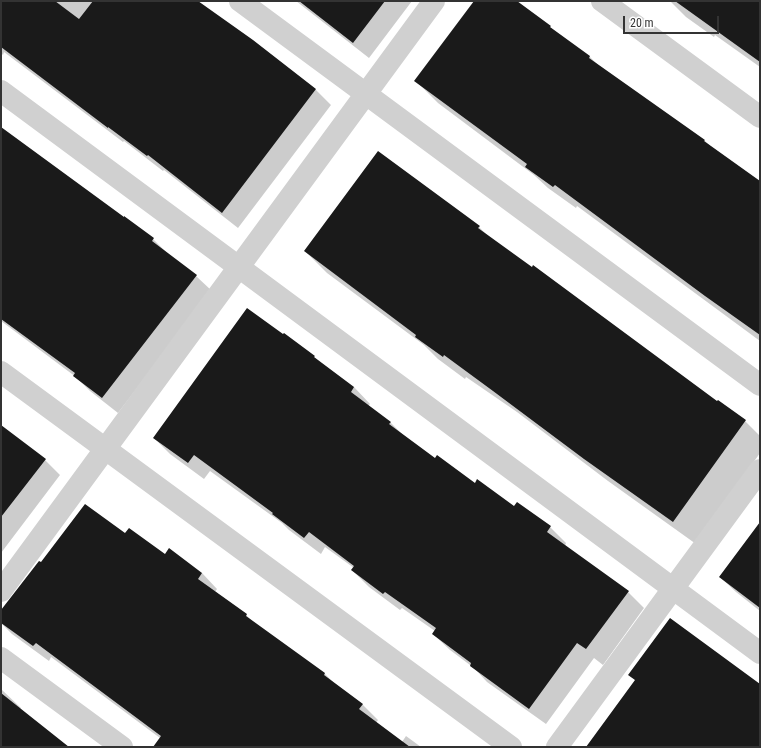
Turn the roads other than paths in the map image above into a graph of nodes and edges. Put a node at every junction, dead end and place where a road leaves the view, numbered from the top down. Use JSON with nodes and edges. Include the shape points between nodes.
{"nodes":[{"id":1,"x":240,"y":1,"type":"edge"},
{"id":2,"x":434,"y":1,"type":"edge"},
{"id":3,"x":602,"y":1,"type":"edge"},
{"id":4,"x":1,"y":91,"type":"edge"},
{"id":5,"x":366,"y":94,"type":"junction"},
{"id":6,"x":760,"y":118,"type":"edge"},
{"id":7,"x":239,"y":267,"type":"junction"},
{"id":8,"x":1,"y":372,"type":"edge"},
{"id":9,"x":760,"y":385,"type":"edge"},
{"id":10,"x":105,"y":449,"type":"junction"},
{"id":11,"x":760,"y":470,"type":"edge"},
{"id":12,"x":673,"y":588,"type":"junction"},
{"id":13,"x":1,"y":591,"type":"edge"},
{"id":14,"x":760,"y":653,"type":"edge"},
{"id":15,"x":1,"y":658,"type":"edge"},
{"id":16,"x":122,"y":747,"type":"edge"},
{"id":17,"x":511,"y":747,"type":"edge"},
{"id":18,"x":557,"y":747,"type":"edge"}],
"edges":[{"from":1,"to":5,"type":"street"},
{"from":2,"to":5,"type":"street"},
{"from":3,"to":6,"type":"street"},
{"from":4,"to":7,"type":"street"},
{"from":5,"to":7,"type":"street"},
{"from":5,"to":9,"type":"street"},
{"from":7,"to":10,"type":"street"},
{"from":7,"to":12,"type":"street"},
{"from":8,"to":10,"type":"street"},
{"from":10,"to":13,"type":"street"},
{"from":10,"to":17,"type":"street"},
{"from":11,"to":12,"type":"street"},
{"from":12,"to":14,"type":"street"},
{"from":12,"to":18,"type":"street"},
{"from":15,"to":16,"type":"street"}]}
